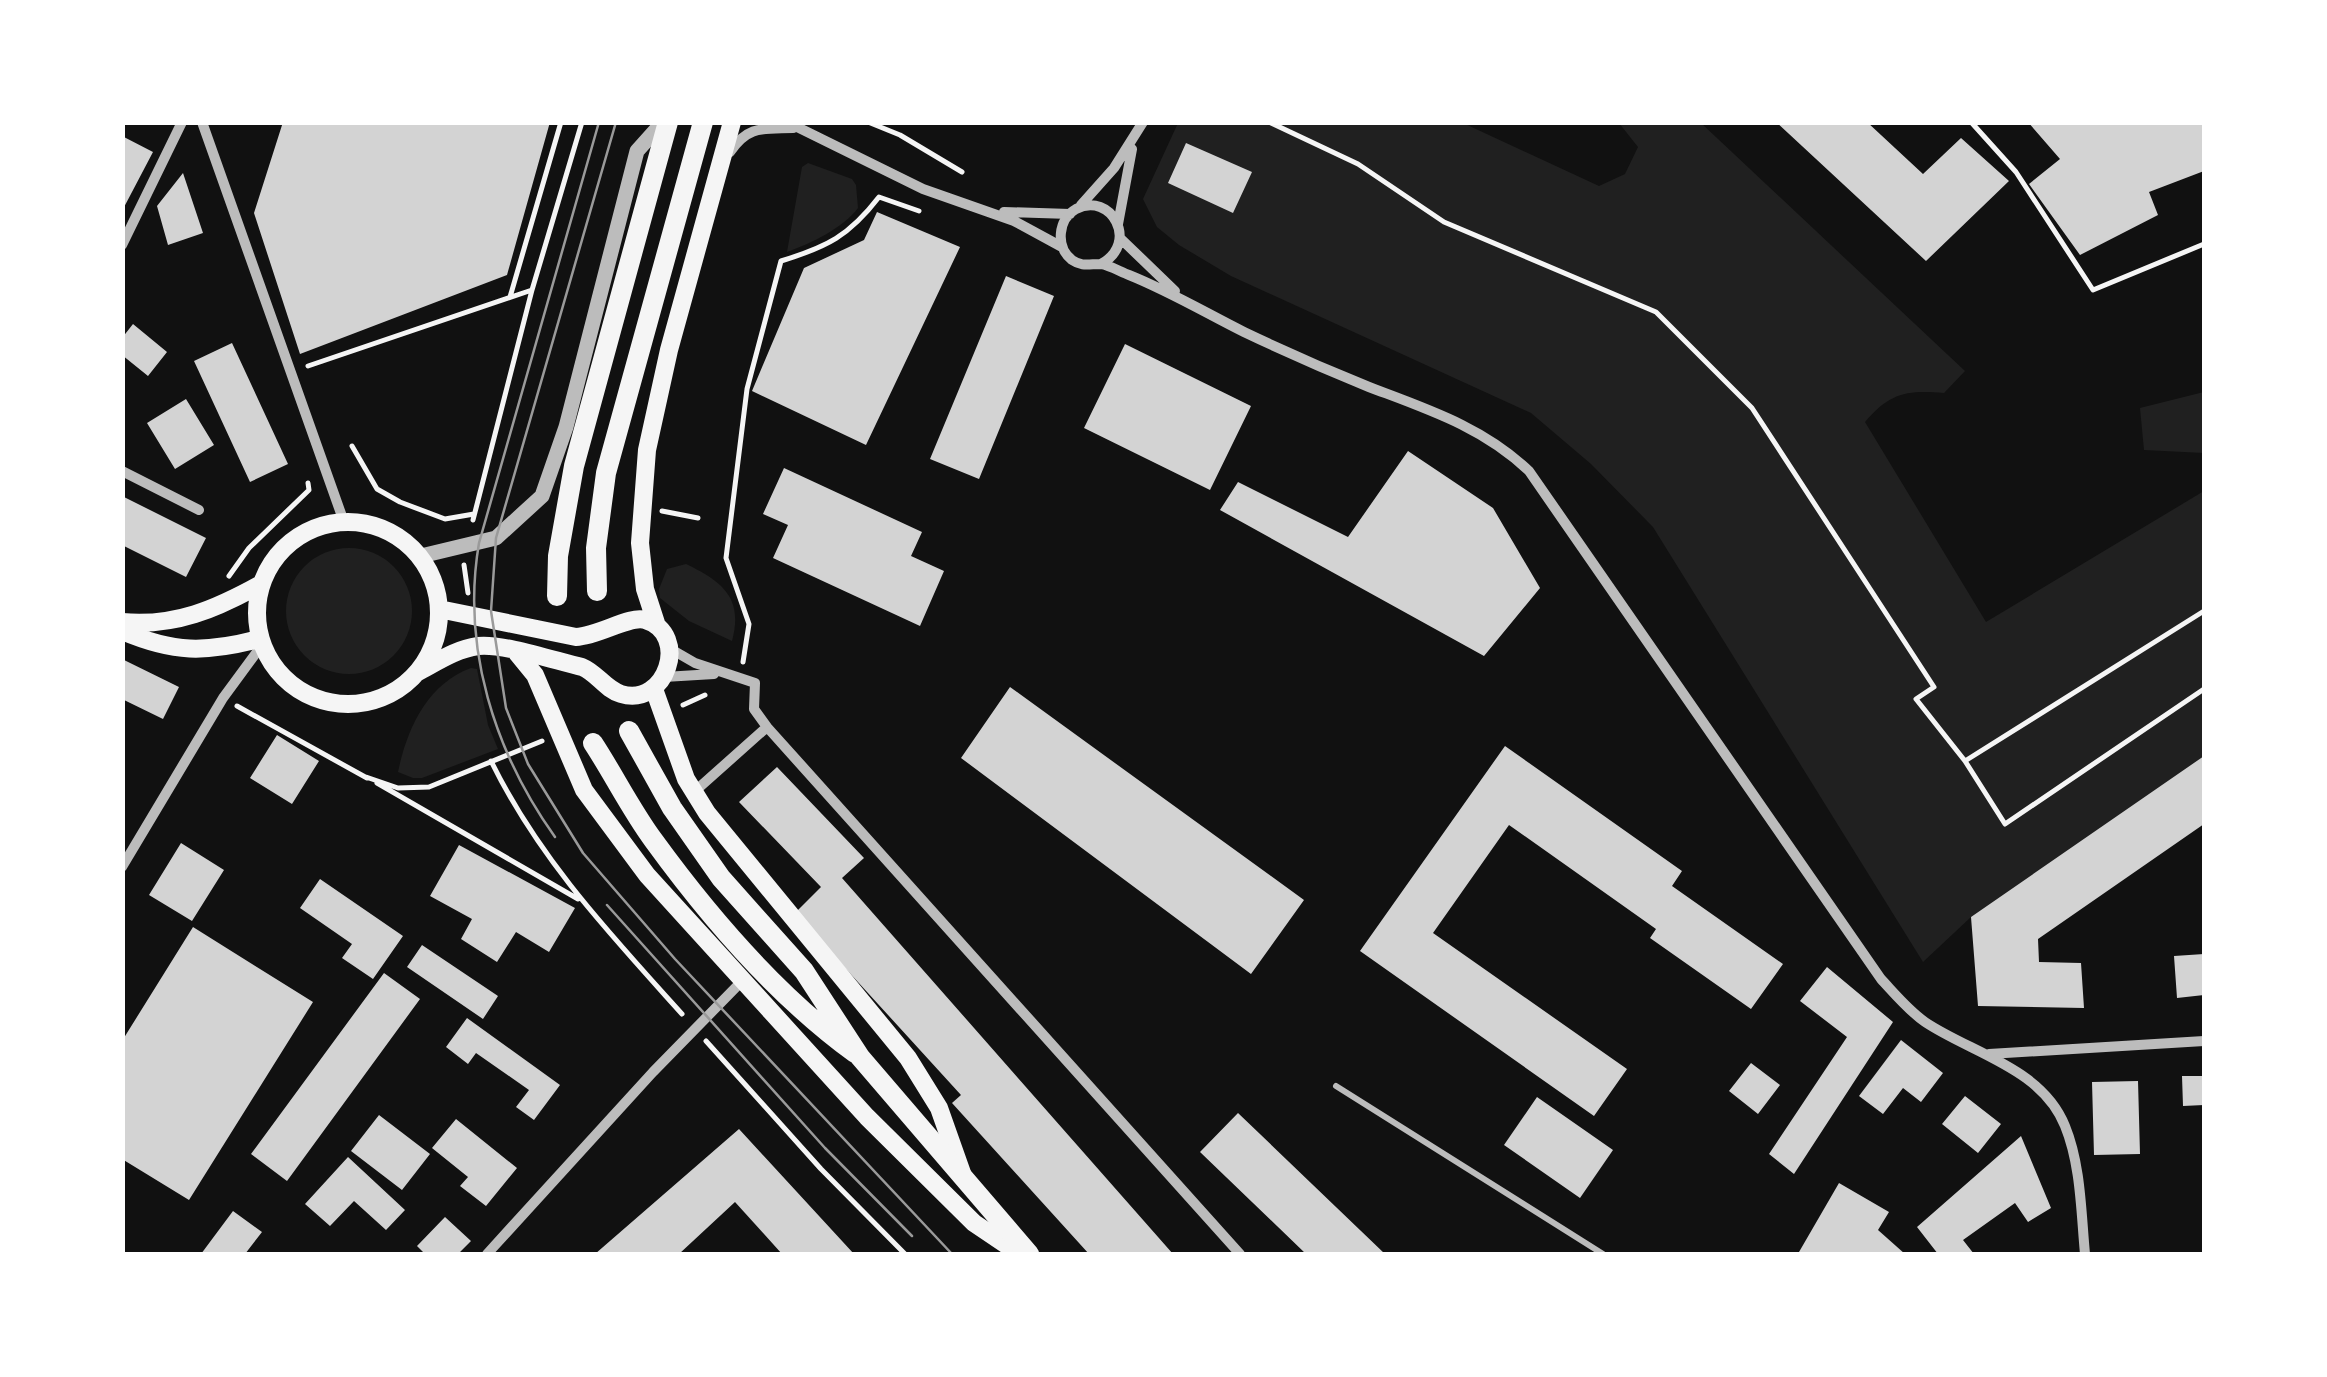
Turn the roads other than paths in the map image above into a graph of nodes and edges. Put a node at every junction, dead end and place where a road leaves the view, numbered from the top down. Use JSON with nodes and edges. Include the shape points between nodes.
{"nodes":[{"id":1,"x":182,"y":122,"type":"edge"},
{"id":2,"x":202,"y":122,"type":"edge"},
{"id":3,"x":644,"y":122,"type":"edge"},
{"id":4,"x":665,"y":122,"type":"edge"},
{"id":5,"x":703,"y":122,"type":"edge"},
{"id":6,"x":732,"y":122,"type":"edge"},
{"id":7,"x":1143,"y":122,"type":"edge"},
{"id":8,"x":790,"y":125,"type":"edge"},
{"id":9,"x":1134,"y":138,"type":"junction"},
{"id":10,"x":636,"y":150,"type":"junction"},
{"id":11,"x":721,"y":166,"type":"junction"},
{"id":12,"x":988,"y":210,"type":"junction"},
{"id":13,"x":1074,"y":211,"type":"junction"},
{"id":14,"x":1118,"y":224,"type":"junction"},
{"id":15,"x":1120,"y":238,"type":"junction"},
{"id":16,"x":122,"y":245,"type":"edge"},
{"id":17,"x":1062,"y":247,"type":"junction"},
{"id":18,"x":1101,"y":264,"type":"junction"},
{"id":19,"x":1187,"y":300,"type":"junction"},
{"id":20,"x":122,"y":472,"type":"edge"},
{"id":21,"x":199,"y":510,"type":"dead end"},
{"id":22,"x":344,"y":522,"type":"junction"},
{"id":23,"x":421,"y":556,"type":"junction"},
{"id":24,"x":261,"y":584,"type":"junction"},
{"id":25,"x":597,"y":591,"type":"dead end"},
{"id":26,"x":557,"y":596,"type":"dead end"},
{"id":27,"x":440,"y":609,"type":"junction"},
{"id":28,"x":122,"y":622,"type":"edge"},
{"id":29,"x":656,"y":626,"type":"junction"},
{"id":30,"x":122,"y":631,"type":"edge"},
{"id":31,"x":260,"y":642,"type":"junction"},
{"id":32,"x":670,"y":648,"type":"junction"},
{"id":33,"x":517,"y":652,"type":"junction"},
{"id":34,"x":418,"y":673,"type":"junction"},
{"id":35,"x":725,"y":674,"type":"junction"},
{"id":36,"x":659,"y":683,"type":"junction"},
{"id":37,"x":767,"y":727,"type":"junction"},
{"id":38,"x":629,"y":731,"type":"dead end"},
{"id":39,"x":593,"y":742,"type":"dead end"},
{"id":40,"x":694,"y":792,"type":"junction"},
{"id":41,"x":122,"y":867,"type":"edge"},
{"id":42,"x":742,"y":981,"type":"junction"},
{"id":43,"x":2204,"y":1040,"type":"edge"},
{"id":44,"x":1988,"y":1054,"type":"junction"},
{"id":45,"x":860,"y":1058,"type":"junction"},
{"id":46,"x":1336,"y":1086,"type":"dead end"},
{"id":47,"x":966,"y":1183,"type":"junction"},
{"id":48,"x":486,"y":1254,"type":"edge"},
{"id":49,"x":1020,"y":1254,"type":"edge"},
{"id":50,"x":1029,"y":1254,"type":"edge"},
{"id":51,"x":1240,"y":1254,"type":"edge"},
{"id":52,"x":1603,"y":1254,"type":"edge"},
{"id":53,"x":2086,"y":1254,"type":"edge"}],
"edges":[{"from":1,"to":16,"type":"street"},
{"from":2,"to":22,"type":"street"},
{"from":3,"to":10,"type":"street"},
{"from":4,"to":10,"type":"street"},
{"from":4,"to":26,"type":"main road","via":[[566,501]]},
{"from":5,"to":25,"type":"main road","via":[[606,473]]},
{"from":6,"to":11,"type":"main road"},
{"from":7,"to":9,"type":"street"},
{"from":8,"to":11,"type":"street","via":[[749,131]]},
{"from":8,"to":12,"type":"street","via":[[923,189]]},
{"from":9,"to":13,"type":"street"},
{"from":9,"to":14,"type":"street"},
{"from":10,"to":23,"type":"street","via":[[566,427],[542,496],[496,538]]},
{"from":11,"to":29,"type":"main road","via":[[648,450],[640,543]]},
{"from":12,"to":13,"type":"street"},
{"from":12,"to":17,"type":"street"},
{"from":13,"to":14,"type":"street","via":[[1095,206]]},
{"from":13,"to":17,"type":"street","via":[[1061,228]]},
{"from":14,"to":15,"type":"street"},
{"from":15,"to":18,"type":"street","via":[[1116,253]]},
{"from":15,"to":19,"type":"street"},
{"from":17,"to":18,"type":"street","via":[[1074,262]]},
{"from":18,"to":19,"type":"street"},
{"from":19,"to":44,"type":"street","via":[[1301,360],[1461,422],[1520,462],[1881,979],[1926,1022]]},
{"from":20,"to":21,"type":"street"},
{"from":22,"to":23,"type":"main road","via":[[386,530]]},
{"from":22,"to":24,"type":"main road","via":[[300,536],[276,557]]},
{"from":23,"to":27,"type":"main road"},
{"from":24,"to":28,"type":"main road","via":[[192,617]]},
{"from":24,"to":31,"type":"main road","via":[[255,623]]},
{"from":27,"to":29,"type":"main road","via":[[576,637],[638,618]]},
{"from":27,"to":34,"type":"main road"},
{"from":29,"to":32,"type":"main road"},
{"from":30,"to":31,"type":"main road","via":[[184,650]]},
{"from":31,"to":34,"type":"main road","via":[[287,682],[326,702],[371,702]]},
{"from":31,"to":41,"type":"street"},
{"from":32,"to":35,"type":"street"},
{"from":32,"to":36,"type":"main road"},
{"from":33,"to":34,"type":"main road","via":[[478,646]]},
{"from":33,"to":36,"type":"main road","via":[[582,667],[624,695],[644,694]]},
{"from":33,"to":42,"type":"main road","via":[[535,675],[567,756],[601,817]]},
{"from":35,"to":36,"type":"street"},
{"from":35,"to":37,"type":"street","via":[[755,683],[754,709]]},
{"from":36,"to":40,"type":"main road","via":[[671,742]]},
{"from":37,"to":40,"type":"street"},
{"from":37,"to":51,"type":"street"},
{"from":38,"to":45,"type":"main road","via":[[690,835],[811,980]]},
{"from":39,"to":45,"type":"main road","via":[[688,884],[786,994]]},
{"from":40,"to":47,"type":"main road","via":[[720,833],[908,1058],[939,1108]]},
{"from":42,"to":48,"type":"street"},
{"from":42,"to":49,"type":"main road","via":[[953,1204]]},
{"from":43,"to":44,"type":"street"},
{"from":44,"to":53,"type":"street","via":[[2025,1079],[2063,1120],[2074,1151]]},
{"from":45,"to":47,"type":"main road"},
{"from":46,"to":52,"type":"lane"},
{"from":47,"to":50,"type":"main road"}]}
